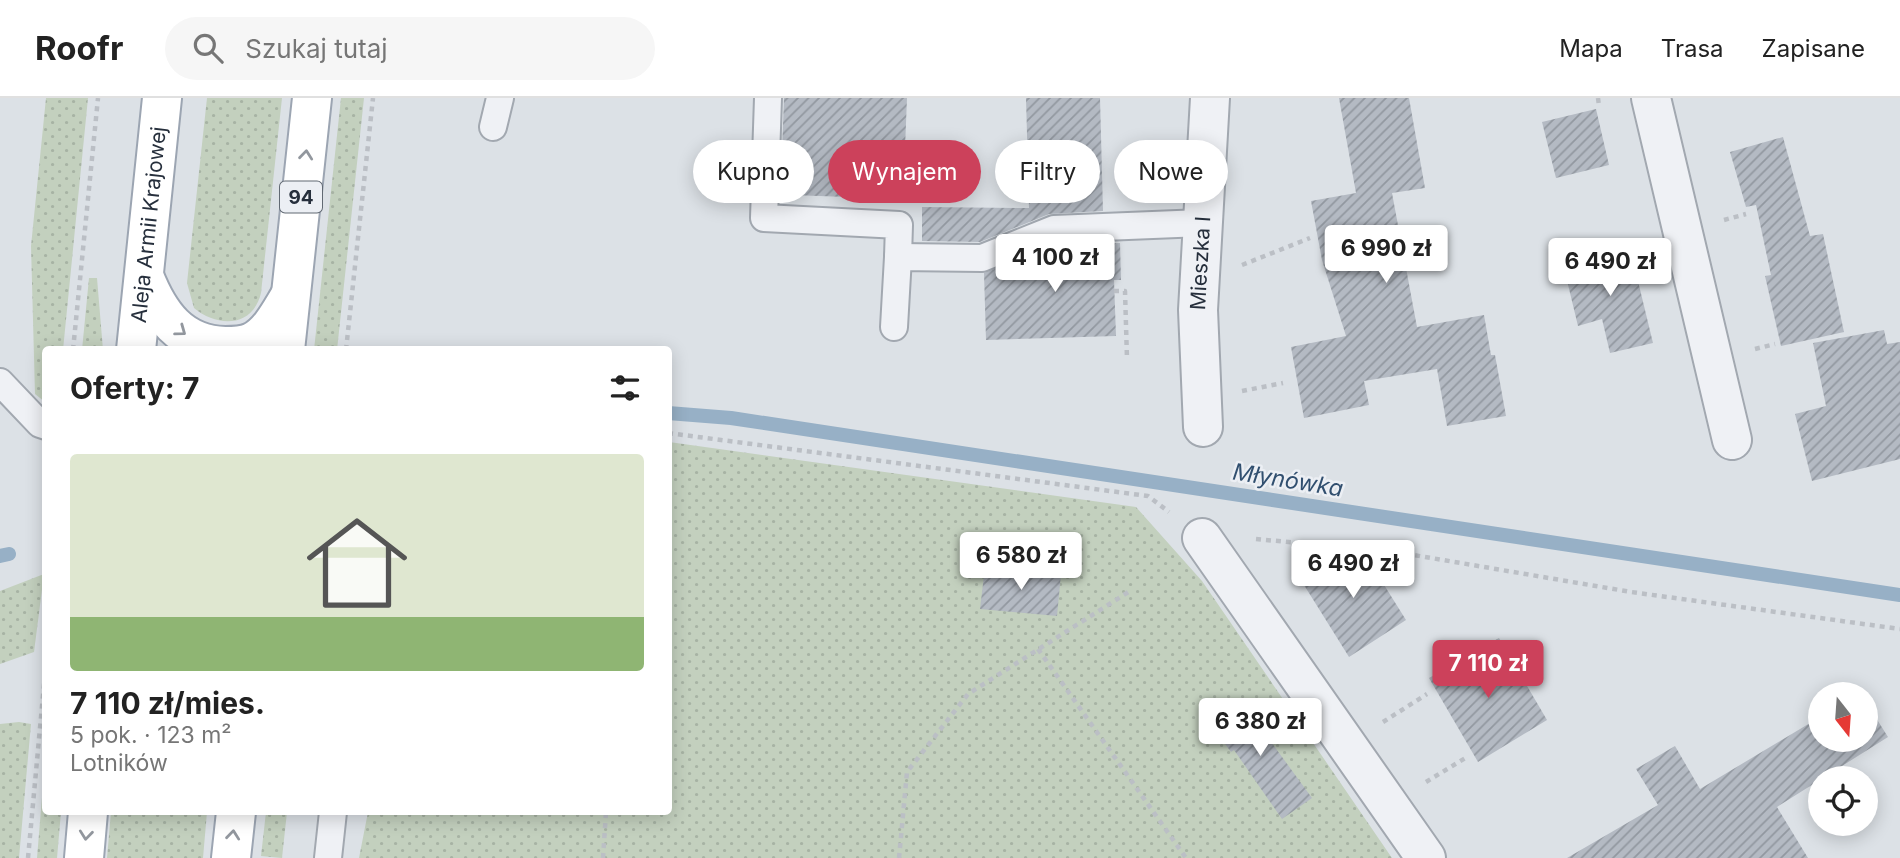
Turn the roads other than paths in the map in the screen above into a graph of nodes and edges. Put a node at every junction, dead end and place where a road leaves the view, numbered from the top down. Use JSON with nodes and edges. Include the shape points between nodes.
{"nodes":[{"id":1,"x":162,"y":98,"type":"edge"},
{"id":2,"x":312,"y":98,"type":"edge"},
{"id":3,"x":500,"y":98,"type":"edge"},
{"id":4,"x":768,"y":98,"type":"edge"},
{"id":5,"x":1210,"y":98,"type":"edge"},
{"id":6,"x":1651,"y":98,"type":"edge"},
{"id":7,"x":493,"y":127,"type":"dead end"},
{"id":8,"x":1202,"y":223,"type":"junction"},
{"id":9,"x":898,"y":257,"type":"junction"},
{"id":10,"x":144,"y":276,"type":"junction"},
{"id":11,"x":290,"y":296,"type":"junction"},
{"id":12,"x":894,"y":327,"type":"dead end"},
{"id":13,"x":136,"y":346,"type":"edge"},
{"id":14,"x":285,"y":346,"type":"edge"},
{"id":15,"x":0,"y":382,"type":"edge"},
{"id":16,"x":42,"y":425,"type":"edge"},
{"id":17,"x":1203,"y":427,"type":"dead end"},
{"id":18,"x":1732,"y":440,"type":"dead end"},
{"id":19,"x":1202,"y":538,"type":"road end"},
{"id":20,"x":88,"y":815,"type":"edge"},
{"id":21,"x":236,"y":815,"type":"edge"},
{"id":22,"x":333,"y":815,"type":"edge"},
{"id":23,"x":84,"y":858,"type":"edge"},
{"id":24,"x":231,"y":858,"type":"edge"},
{"id":25,"x":328,"y":858,"type":"edge"},
{"id":26,"x":1426,"y":858,"type":"edge"}],
"edges":[{"from":1,"to":10,"type":"main road","name":"Aleja Armii Krajowej"},
{"from":11,"to":2,"type":"main road","number":"94","one_way":true},
{"from":3,"to":7,"type":"lane"},
{"from":4,"to":9,"type":"lane","via":[[764,218],[899,225]]},
{"from":5,"to":8,"type":"street","name":"Mieszka I"},
{"from":6,"to":18,"type":"street"},
{"from":8,"to":9,"type":"lane","via":[[1054,229],[982,258]]},
{"from":8,"to":17,"type":"street","name":"Mieszka I","via":[[1198,310]]},
{"from":9,"to":12,"type":"lane"},
{"from":10,"to":11,"type":"main road","one_way":true,"via":[[164,318],[184,336],[213,346],[253,341],[270,327]]},
{"from":10,"to":13,"type":"main road","name":"Aleja Armii Krajowej"},
{"from":11,"to":14,"type":"main road","number":"94"},
{"from":15,"to":16,"type":"lane"},
{"from":19,"to":26,"type":"street"},
{"from":20,"to":23,"type":"main road","one_way":true},
{"from":24,"to":21,"type":"main road","one_way":true},
{"from":22,"to":25,"type":"lane"}]}
